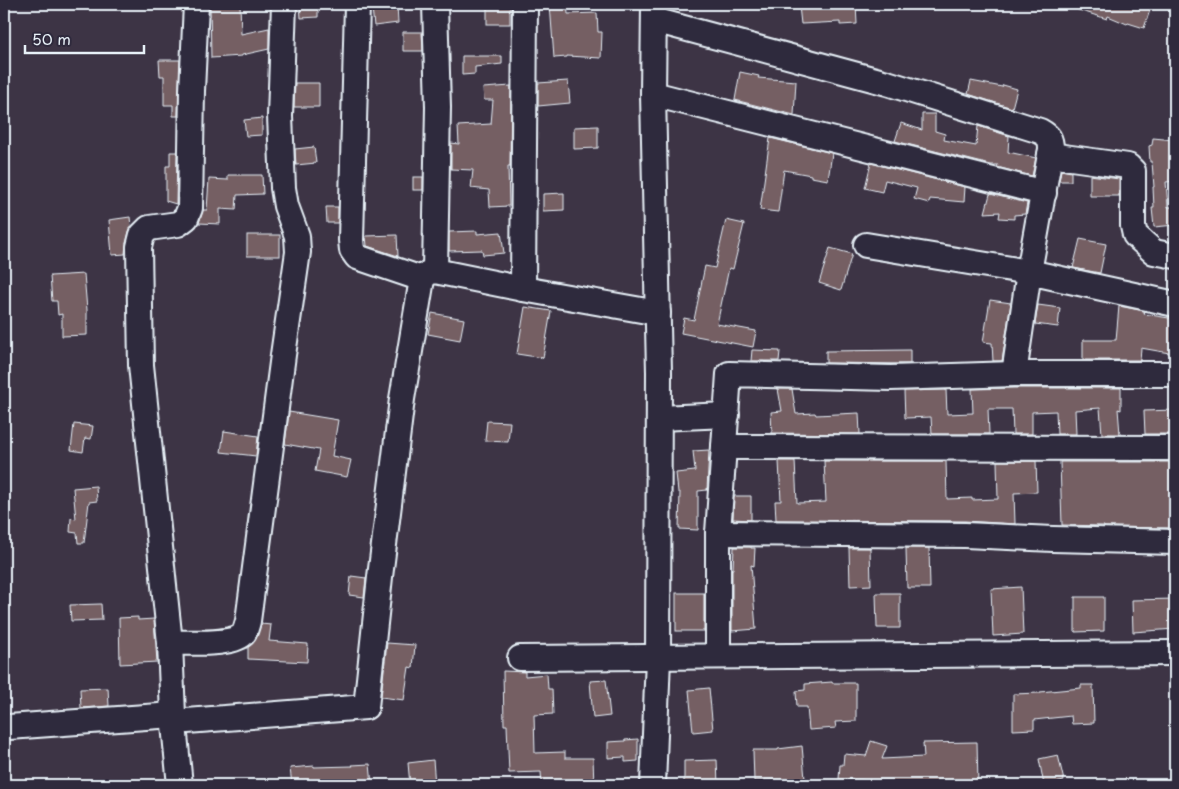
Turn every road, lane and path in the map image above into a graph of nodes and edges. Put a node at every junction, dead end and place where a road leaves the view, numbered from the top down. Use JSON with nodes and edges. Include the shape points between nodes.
{"nodes":[{"id":1,"x":196,"y":4,"type":"edge"},
{"id":2,"x":284,"y":4,"type":"edge"},
{"id":3,"x":357,"y":4,"type":"edge"},
{"id":4,"x":435,"y":4,"type":"edge"},
{"id":5,"x":525,"y":4,"type":"edge"},
{"id":6,"x":654,"y":12,"type":"edge"},
{"id":7,"x":653,"y":94,"type":"junction"},
{"id":8,"x":1050,"y":155,"type":"junction"},
{"id":9,"x":1044,"y":193,"type":"junction"},
{"id":10,"x":866,"y":245,"type":"dead end"},
{"id":11,"x":1175,"y":256,"type":"edge"},
{"id":12,"x":1029,"y":272,"type":"junction"},
{"id":13,"x":429,"y":275,"type":"junction"},
{"id":14,"x":523,"y":289,"type":"junction"},
{"id":15,"x":1175,"y":304,"type":"edge"},
{"id":16,"x":658,"y":313,"type":"junction"},
{"id":17,"x":1014,"y":374,"type":"junction"},
{"id":18,"x":1175,"y":374,"type":"edge"},
{"id":19,"x":726,"y":415,"type":"junction"},
{"id":20,"x":658,"y":418,"type":"junction"},
{"id":21,"x":724,"y":448,"type":"junction"},
{"id":22,"x":1175,"y":448,"type":"edge"},
{"id":23,"x":718,"y":533,"type":"junction"},
{"id":24,"x":1175,"y":542,"type":"edge"},
{"id":25,"x":170,"y":643,"type":"junction"},
{"id":26,"x":718,"y":652,"type":"dead end"},
{"id":27,"x":1175,"y":653,"type":"edge"},
{"id":28,"x":520,"y":658,"type":"dead end"},
{"id":29,"x":658,"y":658,"type":"junction"},
{"id":30,"x":174,"y":718,"type":"junction"},
{"id":31,"x":4,"y":727,"type":"edge"},
{"id":32,"x":180,"y":785,"type":"edge"},
{"id":33,"x":653,"y":785,"type":"edge"}],
"edges":[{"from":1,"to":25,"type":"street","via":[[190,208],[186,218],[178,224],[149,228],[142,235],[139,247],[141,365]]},
{"from":2,"to":25,"type":"street","via":[[280,116],[283,188],[297,236],[298,252],[248,621],[244,633],[224,642]]},
{"from":3,"to":13,"type":"street","via":[[352,250],[357,257]]},
{"from":4,"to":13,"type":"street","via":[[438,107]]},
{"from":5,"to":14,"type":"street"},
{"from":6,"to":7,"type":"street"},
{"from":6,"to":8,"type":"street","via":[[1040,131],[1051,140]]},
{"from":7,"to":9,"type":"street"},
{"from":7,"to":16,"type":"street"},
{"from":8,"to":9,"type":"street"},
{"from":8,"to":11,"type":"street","via":[[1128,166],[1133,171],[1135,235],[1154,252]]},
{"from":9,"to":12,"type":"street"},
{"from":10,"to":12,"type":"street"},
{"from":12,"to":15,"type":"street"},
{"from":12,"to":17,"type":"street"},
{"from":13,"to":14,"type":"street"},
{"from":13,"to":30,"type":"street","via":[[402,399],[366,707]]},
{"from":14,"to":16,"type":"street"},
{"from":16,"to":20,"type":"street"},
{"from":17,"to":18,"type":"street"},
{"from":17,"to":19,"type":"street","via":[[891,378],[728,374]]},
{"from":19,"to":20,"type":"street"},
{"from":19,"to":21,"type":"street"},
{"from":20,"to":29,"type":"street"},
{"from":21,"to":22,"type":"street"},
{"from":21,"to":23,"type":"street"},
{"from":23,"to":24,"type":"street","via":[[965,535]]},
{"from":23,"to":26,"type":"street"},
{"from":25,"to":30,"type":"street"},
{"from":27,"to":29,"type":"street"},
{"from":28,"to":29,"type":"street"},
{"from":29,"to":33,"type":"street"},
{"from":30,"to":31,"type":"street"},
{"from":30,"to":32,"type":"street"}]}
